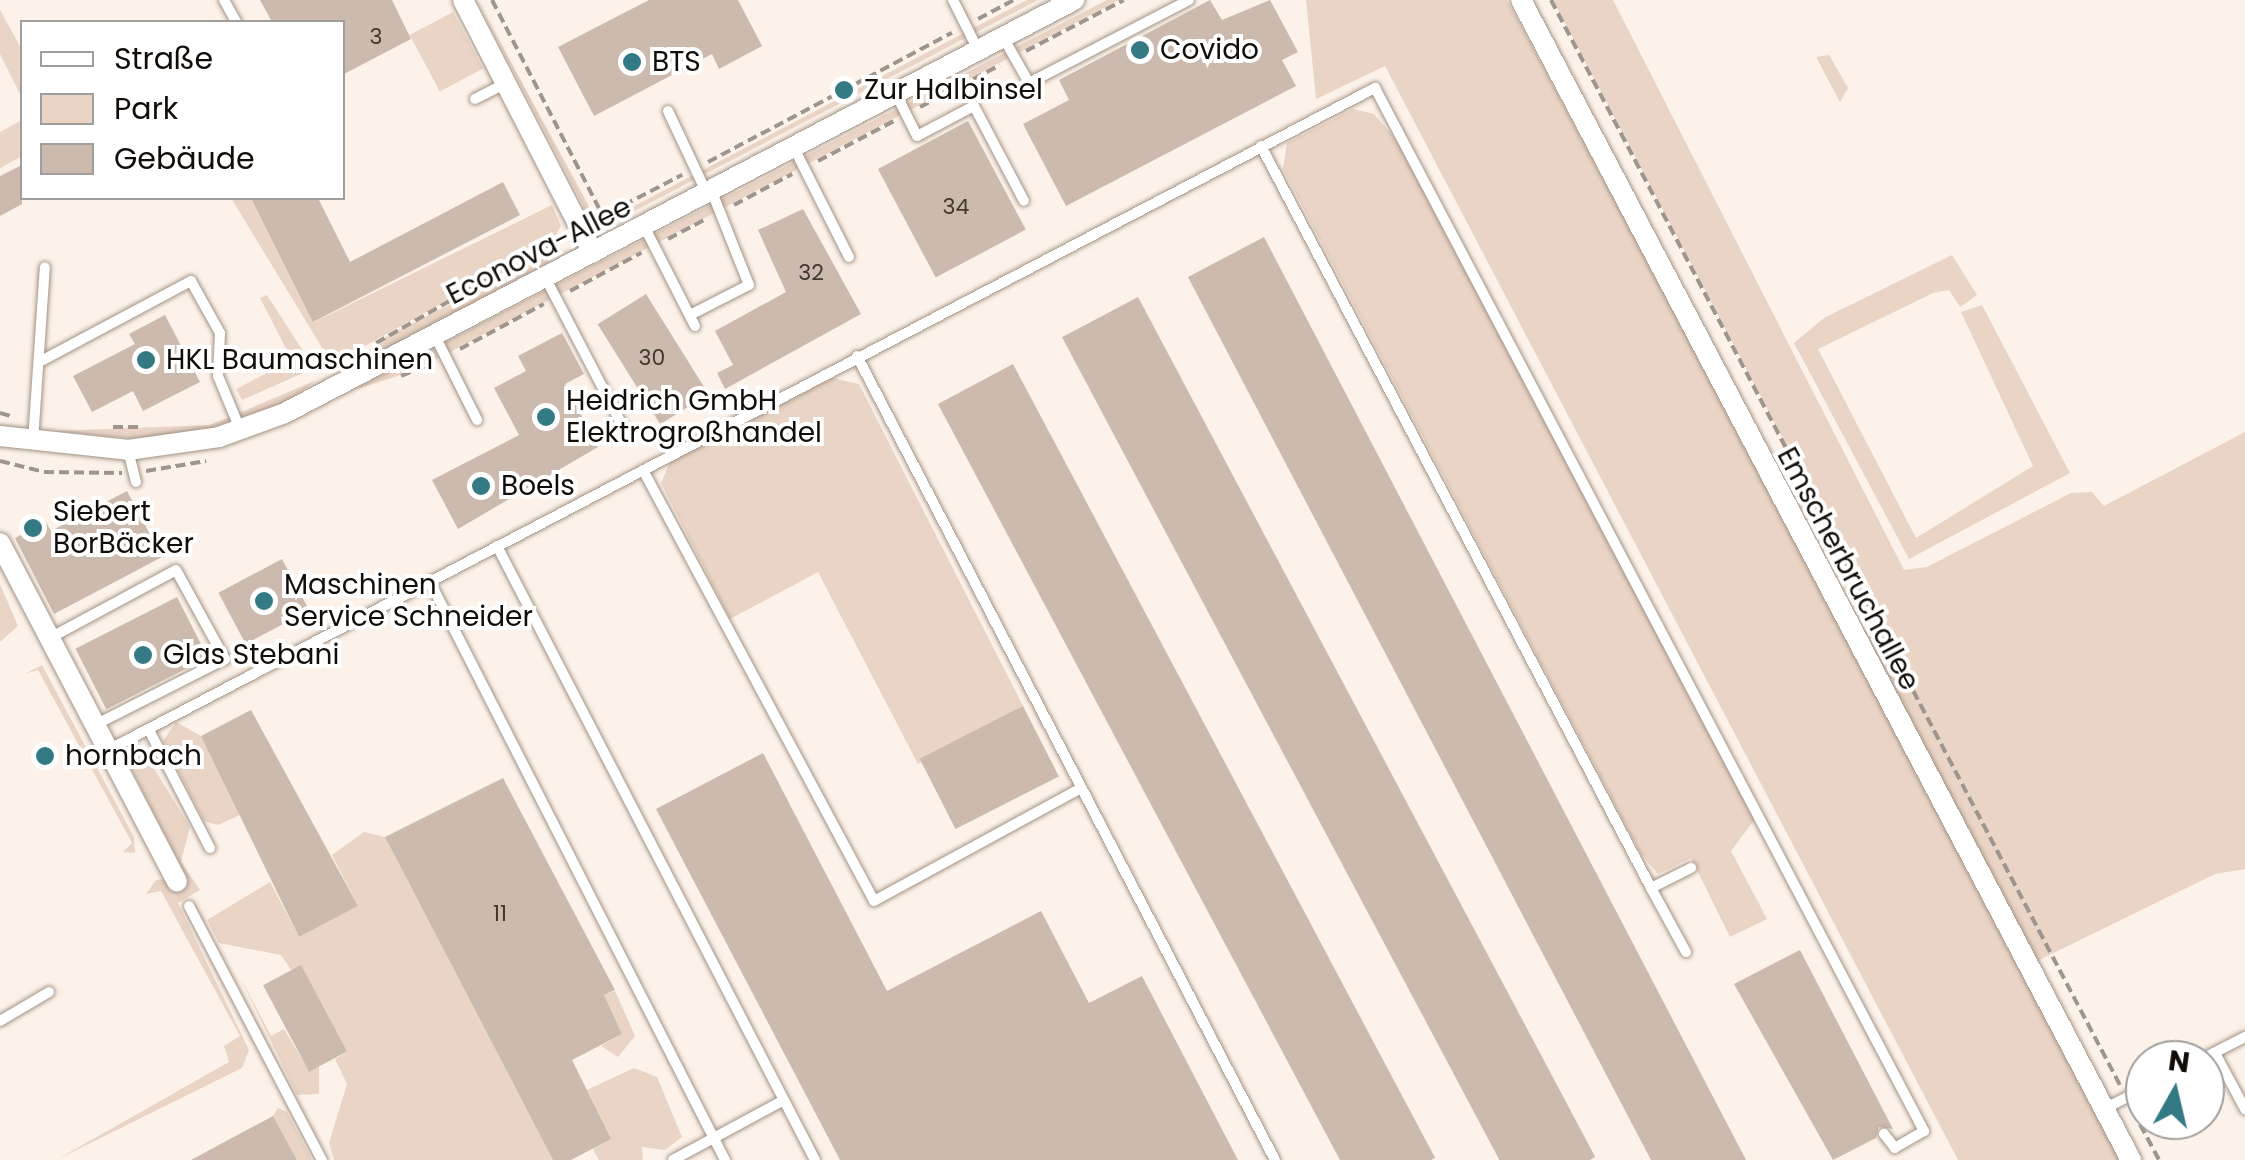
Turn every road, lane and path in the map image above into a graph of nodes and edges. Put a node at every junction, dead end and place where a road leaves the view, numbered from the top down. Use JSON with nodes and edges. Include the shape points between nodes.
{"nodes":[{"id":1,"x":463,"y":0,"type":"edge"},
{"id":2,"x":492,"y":0,"type":"edge"},
{"id":3,"x":954,"y":0,"type":"edge"},
{"id":4,"x":1013,"y":0,"type":"edge"},
{"id":5,"x":1074,"y":0,"type":"edge"},
{"id":6,"x":1189,"y":0,"type":"edge"},
{"id":7,"x":1521,"y":0,"type":"edge"},
{"id":8,"x":1551,"y":0,"type":"edge"},
{"id":9,"x":966,"y":25,"type":"junction"},
{"id":10,"x":1003,"y":38,"type":"junction"},
{"id":11,"x":978,"y":51,"type":"junction"},
{"id":12,"x":506,"y":84,"type":"junction"},
{"id":13,"x":896,"y":94,"type":"junction"},
{"id":14,"x":475,"y":99,"type":"dead end"},
{"id":15,"x":668,"y":111,"type":"dead end"},
{"id":16,"x":1261,"y":146,"type":"junction"},
{"id":17,"x":794,"y":148,"type":"junction"},
{"id":18,"x":695,"y":169,"type":"junction"},
{"id":19,"x":710,"y":193,"type":"junction"},
{"id":20,"x":1024,"y":201,"type":"dead end"},
{"id":21,"x":603,"y":216,"type":"junction"},
{"id":22,"x":580,"y":228,"type":"junction"},
{"id":23,"x":645,"y":228,"type":"junction"},
{"id":24,"x":593,"y":253,"type":"junction"},
{"id":25,"x":850,"y":257,"type":"dead end"},
{"id":26,"x":45,"y":267,"type":"dead end"},
{"id":27,"x":545,"y":278,"type":"junction"},
{"id":28,"x":434,"y":335,"type":"junction"},
{"id":29,"x":362,"y":350,"type":"dead end"},
{"id":30,"x":857,"y":356,"type":"junction"},
{"id":31,"x":43,"y":360,"type":"junction"},
{"id":32,"x":0,"y":413,"type":"edge"},
{"id":33,"x":477,"y":420,"type":"dead end"},
{"id":34,"x":36,"y":421,"type":"junction"},
{"id":35,"x":96,"y":427,"type":"dead end"},
{"id":36,"x":145,"y":427,"type":"dead end"},
{"id":37,"x":240,"y":430,"type":"junction"},
{"id":38,"x":625,"y":431,"type":"dead end"},
{"id":39,"x":0,"y":436,"type":"edge"},
{"id":40,"x":33,"y":442,"type":"junction"},
{"id":41,"x":128,"y":450,"type":"junction"},
{"id":42,"x":643,"y":470,"type":"junction"},
{"id":43,"x":136,"y":482,"type":"dead end"},
{"id":44,"x":0,"y":543,"type":"edge"},
{"id":45,"x":498,"y":546,"type":"junction"},
{"id":46,"x":431,"y":584,"type":"junction"},
{"id":47,"x":47,"y":639,"type":"junction"},
{"id":48,"x":94,"y":726,"type":"junction"},
{"id":49,"x":149,"y":730,"type":"junction"},
{"id":50,"x":107,"y":750,"type":"junction"},
{"id":51,"x":1081,"y":788,"type":"junction"},
{"id":52,"x":210,"y":848,"type":"dead end"},
{"id":53,"x":1690,"y":868,"type":"dead end"},
{"id":54,"x":177,"y":882,"type":"dead end"},
{"id":55,"x":1651,"y":888,"type":"junction"},
{"id":56,"x":189,"y":906,"type":"dead end"},
{"id":57,"x":1686,"y":952,"type":"dead end"},
{"id":58,"x":49,"y":992,"type":"dead end"},
{"id":59,"x":0,"y":1021,"type":"edge"},
{"id":60,"x":2225,"y":1072,"type":"edge"},
{"id":61,"x":2125,"y":1096,"type":"edge"},
{"id":62,"x":2125,"y":1098,"type":"edge"},
{"id":63,"x":784,"y":1100,"type":"junction"},
{"id":64,"x":2104,"y":1109,"type":"junction"},
{"id":65,"x":2245,"y":1109,"type":"edge"},
{"id":66,"x":1884,"y":1134,"type":"dead end"},
{"id":67,"x":713,"y":1138,"type":"junction"},
{"id":68,"x":322,"y":1160,"type":"edge"},
{"id":69,"x":673,"y":1160,"type":"edge"},
{"id":70,"x":725,"y":1160,"type":"edge"},
{"id":71,"x":815,"y":1160,"type":"edge"},
{"id":72,"x":1275,"y":1160,"type":"edge"},
{"id":73,"x":2131,"y":1160,"type":"edge"}],
"edges":[{"from":1,"to":12,"type":"street"},
{"from":2,"to":21,"type":"path"},
{"from":3,"to":9,"type":"lane"},
{"from":4,"to":9,"type":"path"},
{"from":5,"to":10,"type":"street","name":"Econova-Allee"},
{"from":6,"to":10,"type":"lane","via":[[1029,83]]},
{"from":7,"to":64,"type":"street","name":"Emscherbruchallee"},
{"from":8,"to":61,"type":"path"},
{"from":9,"to":11,"type":"lane"},
{"from":9,"to":18,"type":"path"},
{"from":10,"to":11,"type":"street","name":"Econova-Allee"},
{"from":11,"to":13,"type":"street","name":"Econova-Allee"},
{"from":12,"to":14,"type":"lane"},
{"from":12,"to":22,"type":"street"},
{"from":13,"to":17,"type":"street","name":"Econova-Allee"},
{"from":13,"to":20,"type":"lane","via":[[917,136],[974,106]]},
{"from":15,"to":18,"type":"lane"},
{"from":16,"to":30,"type":"lane"},
{"from":16,"to":55,"type":"lane"},
{"from":16,"to":66,"type":"lane","via":[[1375,88],[1924,1132],[1895,1148]]},
{"from":17,"to":19,"type":"street","name":"Econova-Allee"},
{"from":17,"to":25,"type":"lane"},
{"from":18,"to":19,"type":"lane"},
{"from":18,"to":21,"type":"path"},
{"from":19,"to":23,"type":"street","name":"Econova-Allee"},
{"from":19,"to":23,"type":"lane","via":[[749,285],[692,320]]},
{"from":21,"to":22,"type":"path"},
{"from":22,"to":24,"type":"street"},
{"from":22,"to":29,"type":"path"},
{"from":23,"to":24,"type":"street","name":"Econova-Allee"},
{"from":24,"to":27,"type":"street","name":"Econova-Allee"},
{"from":26,"to":31,"type":"lane"},
{"from":27,"to":28,"type":"street","name":"Econova-Allee"},
{"from":27,"to":38,"type":"lane"},
{"from":28,"to":33,"type":"lane"},
{"from":28,"to":37,"type":"street","name":"Econova-Allee"},
{"from":30,"to":42,"type":"lane"},
{"from":30,"to":51,"type":"lane"},
{"from":31,"to":34,"type":"lane"},
{"from":31,"to":37,"type":"lane","via":[[191,281],[220,334],[218,376]]},
{"from":32,"to":34,"type":"path"},
{"from":34,"to":40,"type":"lane"},
{"from":35,"to":36,"type":"path"},
{"from":37,"to":41,"type":"street","name":"Econova-Allee"},
{"from":39,"to":40,"type":"street","name":"Econova-Allee"},
{"from":40,"to":41,"type":"street","name":"Econova-Allee"},
{"from":41,"to":43,"type":"lane"},
{"from":42,"to":45,"type":"lane"},
{"from":42,"to":51,"type":"lane","via":[[874,901]]},
{"from":44,"to":47,"type":"street"},
{"from":45,"to":46,"type":"lane"},
{"from":45,"to":63,"type":"lane"},
{"from":46,"to":49,"type":"lane"},
{"from":46,"to":67,"type":"lane"},
{"from":47,"to":48,"type":"street"},
{"from":47,"to":48,"type":"lane","via":[[176,570],[225,659]]},
{"from":48,"to":50,"type":"street"},
{"from":49,"to":50,"type":"lane"},
{"from":49,"to":52,"type":"lane"},
{"from":50,"to":54,"type":"street"},
{"from":51,"to":72,"type":"lane"},
{"from":53,"to":55,"type":"lane"},
{"from":55,"to":57,"type":"lane"},
{"from":56,"to":68,"type":"lane"},
{"from":58,"to":59,"type":"lane"},
{"from":60,"to":65,"type":"lane"},
{"from":62,"to":64,"type":"lane"},
{"from":63,"to":67,"type":"lane"},
{"from":63,"to":71,"type":"lane"},
{"from":64,"to":73,"type":"street","name":"Emscherbruchallee"},
{"from":67,"to":69,"type":"lane"},
{"from":67,"to":70,"type":"lane"}]}
